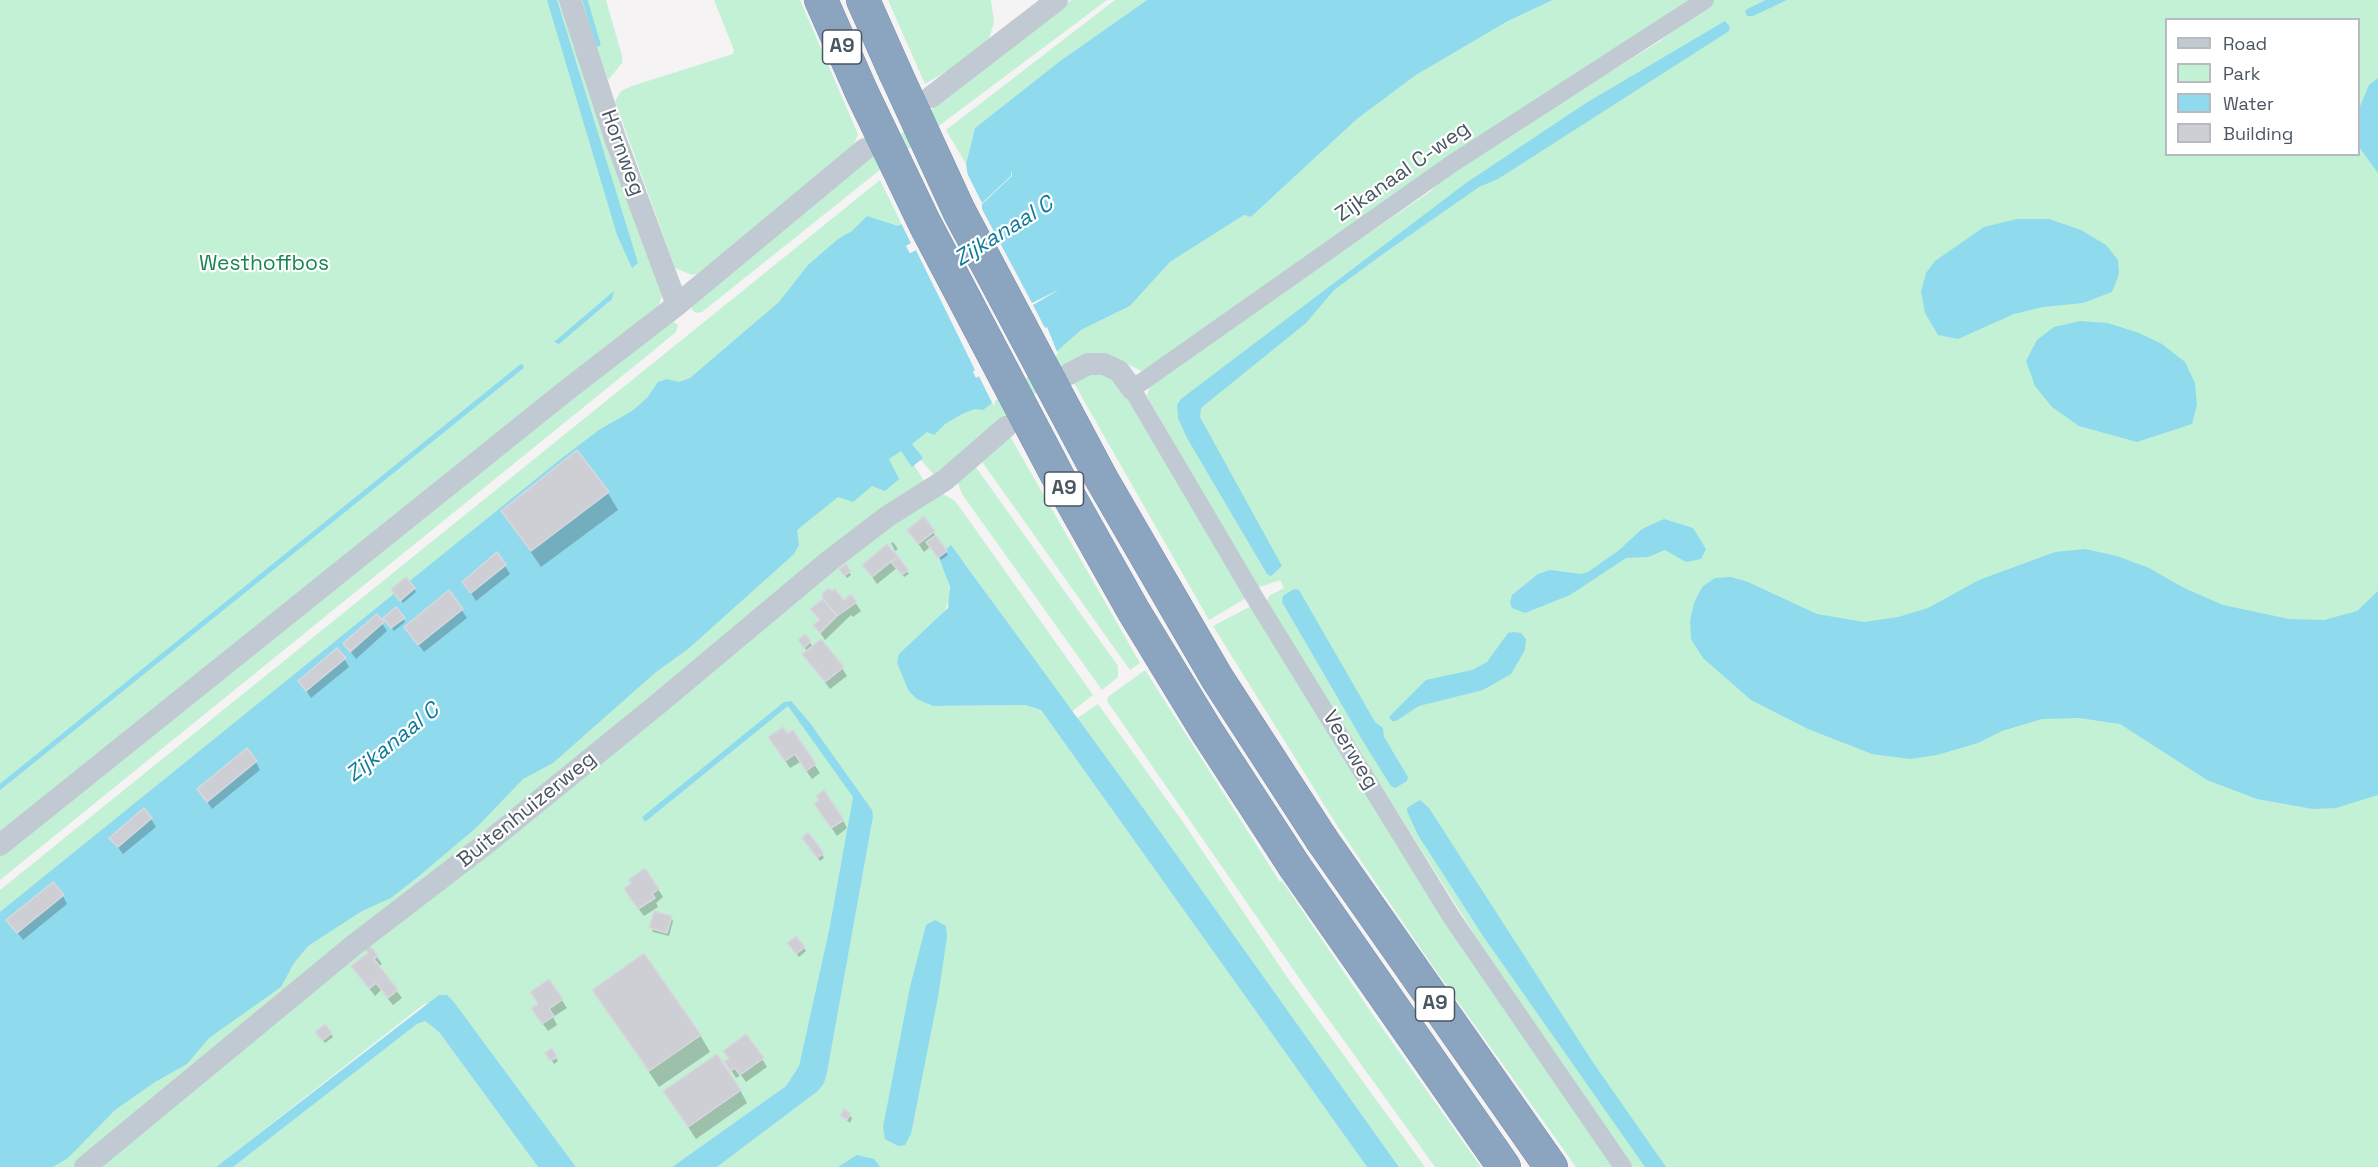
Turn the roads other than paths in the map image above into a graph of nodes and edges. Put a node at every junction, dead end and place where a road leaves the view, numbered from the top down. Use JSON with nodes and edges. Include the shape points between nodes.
{"nodes":[{"id":1,"x":570,"y":0,"type":"edge"},
{"id":2,"x":821,"y":0,"type":"edge"},
{"id":3,"x":863,"y":0,"type":"edge"},
{"id":4,"x":1057,"y":0,"type":"edge"},
{"id":5,"x":1705,"y":0,"type":"edge"},
{"id":6,"x":931,"y":97,"type":"dead end"},
{"id":7,"x":865,"y":149,"type":"dead end"},
{"id":8,"x":677,"y":305,"type":"junction"},
{"id":9,"x":1069,"y":374,"type":"dead end"},
{"id":10,"x":1132,"y":389,"type":"junction"},
{"id":11,"x":1006,"y":428,"type":"dead end"},
{"id":12,"x":0,"y":845,"type":"edge"},
{"id":13,"x":85,"y":1167,"type":"edge"},
{"id":14,"x":1504,"y":1167,"type":"edge"},
{"id":15,"x":1551,"y":1167,"type":"edge"},
{"id":16,"x":1623,"y":1167,"type":"edge"}],
"edges":[{"from":1,"to":8,"type":"street","name":"Hornweg","via":[[615,138]]},
{"from":2,"to":14,"type":"highway","number":"A9","bridge":true,"via":[[925,224],[1056,475],[1139,620],[1295,867]]},
{"from":3,"to":15,"type":"highway","number":"A9","bridge":true,"via":[[959,211],[1101,478],[1217,678],[1322,840]]},
{"from":4,"to":6,"type":"street"},
{"from":5,"to":10,"type":"street","name":"Zijkanaal C-weg","via":[[1463,156]]},
{"from":7,"to":8,"type":"street"},
{"from":8,"to":12,"type":"street"},
{"from":9,"to":10,"type":"street","name":"Veerweg","via":[[1082,365],[1104,364],[1119,371]]},
{"from":10,"to":16,"type":"street","name":"Veerweg","via":[[1452,918]]},
{"from":11,"to":13,"type":"street","name":"Buitenhuizerweg","via":[[828,561],[676,689],[354,945]]}]}
